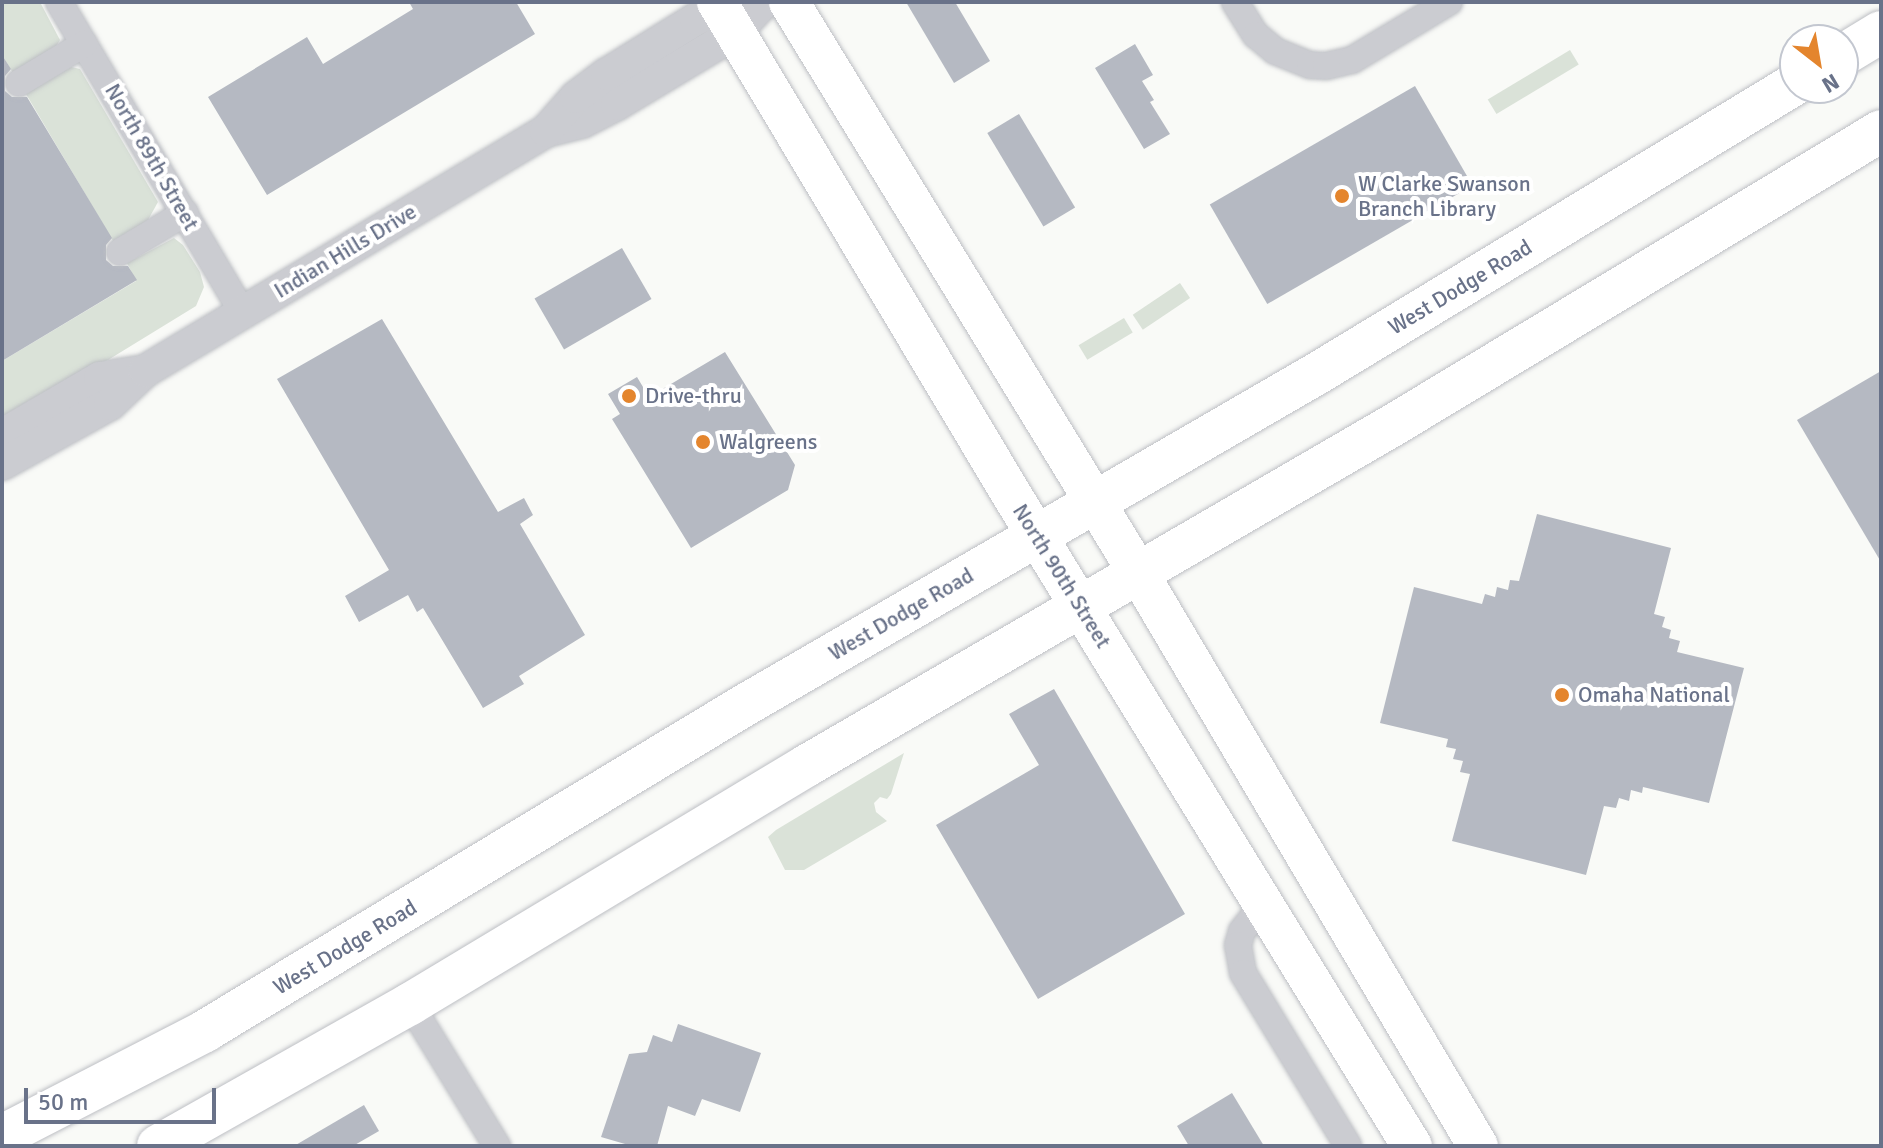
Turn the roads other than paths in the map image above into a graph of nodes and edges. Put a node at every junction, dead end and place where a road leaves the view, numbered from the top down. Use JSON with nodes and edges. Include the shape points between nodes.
{"nodes":[{"id":1,"x":59,"y":2,"type":"edge"},
{"id":2,"x":764,"y":2,"type":"edge"},
{"id":3,"x":789,"y":2,"type":"edge"},
{"id":4,"x":1235,"y":2,"type":"edge"},
{"id":5,"x":1449,"y":2,"type":"edge"},
{"id":6,"x":727,"y":11,"type":"edge"},
{"id":7,"x":1881,"y":32,"type":"edge"},
{"id":8,"x":84,"y":44,"type":"junction"},
{"id":9,"x":1859,"y":45,"type":"edge"},
{"id":10,"x":19,"y":83,"type":"dead end"},
{"id":11,"x":1779,"y":94,"type":"edge"},
{"id":12,"x":1881,"y":131,"type":"edge"},
{"id":13,"x":185,"y":213,"type":"junction"},
{"id":14,"x":120,"y":252,"type":"dead end"},
{"id":15,"x":243,"y":313,"type":"junction"},
{"id":16,"x":145,"y":371,"type":"junction"},
{"id":17,"x":2,"y":435,"type":"edge"},
{"id":18,"x":2,"y":464,"type":"edge"},
{"id":19,"x":1096,"y":503,"type":"junction"},
{"id":20,"x":1037,"y":537,"type":"junction"},
{"id":21,"x":1139,"y":574,"type":"junction"},
{"id":22,"x":1081,"y":607,"type":"junction"},
{"id":23,"x":1264,"y":903,"type":"junction"},
{"id":24,"x":410,"y":1004,"type":"junction"},
{"id":25,"x":2,"y":1136,"type":"edge"},
{"id":26,"x":158,"y":1146,"type":"edge"},
{"id":27,"x":497,"y":1146,"type":"edge"},
{"id":28,"x":1348,"y":1146,"type":"edge"},
{"id":29,"x":1412,"y":1146,"type":"edge"},
{"id":30,"x":1478,"y":1146,"type":"edge"}],
"edges":[{"from":1,"to":8,"type":"street","name":"North 89th Street"},
{"from":2,"to":6,"type":"street","name":"Indian Hills Drive"},
{"from":3,"to":19,"type":"main road"},
{"from":4,"to":5,"type":"street","via":[[1264,43],[1291,59],[1326,66],[1352,60]]},
{"from":6,"to":15,"type":"street","name":"Indian Hills Drive","via":[[592,84],[546,131]]},
{"from":6,"to":20,"type":"main road","name":"North 90th Street"},
{"from":7,"to":9,"type":"highway"},
{"from":8,"to":10,"type":"street"},
{"from":8,"to":13,"type":"street","name":"North 89th Street"},
{"from":11,"to":19,"type":"highway","name":"West Dodge Road"},
{"from":12,"to":21,"type":"highway"},
{"from":13,"to":14,"type":"street"},
{"from":13,"to":15,"type":"street","name":"North 89th Street"},
{"from":15,"to":16,"type":"street","name":"Indian Hills Drive"},
{"from":16,"to":17,"type":"street","name":"Indian Hills Drive","via":[[100,378]]},
{"from":16,"to":18,"type":"street","name":"Indian Hills Drive","via":[[110,404]]},
{"from":19,"to":20,"type":"highway","name":"West Dodge Road"},
{"from":19,"to":21,"type":"main road"},
{"from":20,"to":22,"type":"main road","name":"North 90th Street"},
{"from":20,"to":25,"type":"highway","name":"West Dodge Road","via":[[745,705],[205,1031]]},
{"from":21,"to":22,"type":"highway"},
{"from":21,"to":30,"type":"main road"},
{"from":22,"to":23,"type":"main road","name":"North 90th Street"},
{"from":22,"to":24,"type":"highway"},
{"from":23,"to":28,"type":"street","via":[[1242,931],[1238,945],[1243,973]]},
{"from":23,"to":29,"type":"main road","name":"North 90th Street"},
{"from":24,"to":26,"type":"highway"},
{"from":24,"to":27,"type":"street"}]}
